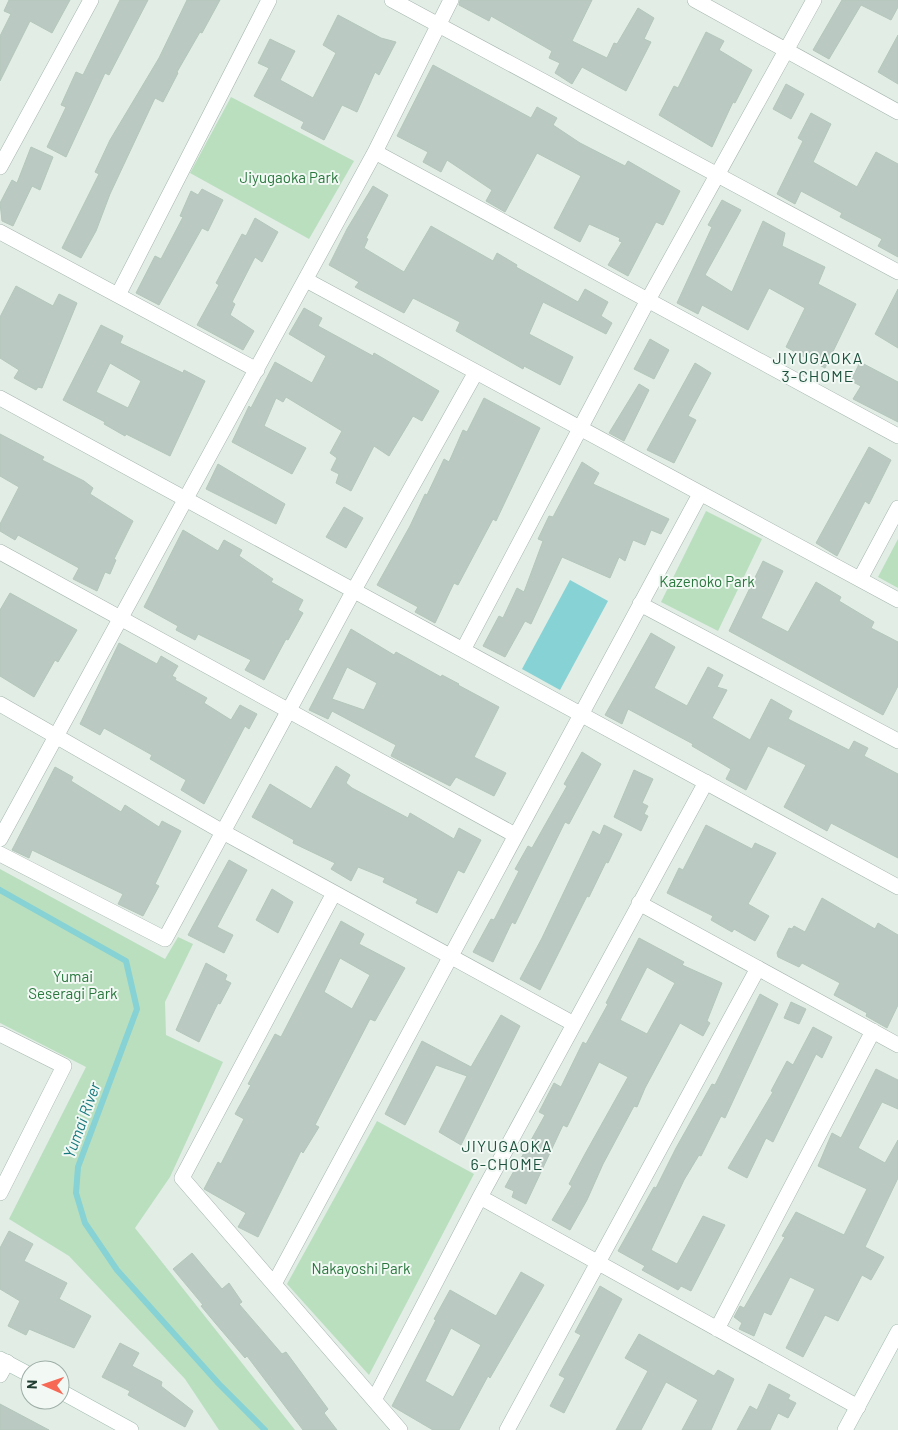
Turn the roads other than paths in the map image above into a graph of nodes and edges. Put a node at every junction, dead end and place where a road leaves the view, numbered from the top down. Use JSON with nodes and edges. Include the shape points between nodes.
{"nodes":[{"id":1,"x":91,"y":0,"type":"edge"},
{"id":2,"x":269,"y":0,"type":"edge"},
{"id":3,"x":392,"y":0,"type":"edge"},
{"id":4,"x":451,"y":0,"type":"edge"},
{"id":5,"x":695,"y":0,"type":"edge"},
{"id":6,"x":814,"y":0,"type":"edge"},
{"id":7,"x":437,"y":24,"type":"junction"},
{"id":8,"x":787,"y":50,"type":"junction"},
{"id":9,"x":898,"y":112,"type":"edge"},
{"id":10,"x":375,"y":152,"type":"junction"},
{"id":11,"x":0,"y":167,"type":"edge"},
{"id":12,"x":718,"y":175,"type":"junction"},
{"id":13,"x":0,"y":232,"type":"edge"},
{"id":14,"x":898,"y":272,"type":"edge"},
{"id":15,"x":306,"y":280,"type":"junction"},
{"id":16,"x":118,"y":295,"type":"junction"},
{"id":17,"x":648,"y":300,"type":"junction"},
{"id":18,"x":257,"y":370,"type":"junction"},
{"id":19,"x":476,"y":372,"type":"junction"},
{"id":20,"x":0,"y":398,"type":"edge"},
{"id":21,"x":580,"y":429,"type":"junction"},
{"id":22,"x":898,"y":436,"type":"edge"},
{"id":23,"x":700,"y":494,"type":"junction"},
{"id":24,"x":187,"y":500,"type":"junction"},
{"id":25,"x":898,"y":508,"type":"edge"},
{"id":26,"x":0,"y":552,"type":"edge"},
{"id":27,"x":860,"y":579,"type":"junction"},
{"id":28,"x":354,"y":590,"type":"junction"},
{"id":29,"x":898,"y":600,"type":"edge"},
{"id":30,"x":640,"y":604,"type":"junction"},
{"id":31,"x":121,"y":618,"type":"junction"},
{"id":32,"x":463,"y":650,"type":"junction"},
{"id":33,"x":0,"y":704,"type":"edge"},
{"id":34,"x":289,"y":710,"type":"junction"},
{"id":35,"x":581,"y":714,"type":"junction"},
{"id":36,"x":57,"y":735,"type":"junction"},
{"id":37,"x":898,"y":741,"type":"edge"},
{"id":38,"x":706,"y":782,"type":"junction"},
{"id":39,"x":223,"y":832,"type":"junction"},
{"id":40,"x":515,"y":835,"type":"junction"},
{"id":41,"x":0,"y":839,"type":"edge"},
{"id":42,"x":0,"y":854,"type":"edge"},
{"id":43,"x":898,"y":887,"type":"edge"},
{"id":44,"x":334,"y":893,"type":"junction"},
{"id":45,"x":639,"y":903,"type":"junction"},
{"id":46,"x":450,"y":956,"type":"junction"},
{"id":47,"x":758,"y":968,"type":"junction"},
{"id":48,"x":574,"y":1024,"type":"junction"},
{"id":49,"x":873,"y":1031,"type":"junction"},
{"id":50,"x":0,"y":1034,"type":"edge"},
{"id":51,"x":898,"y":1044,"type":"edge"},
{"id":52,"x":1,"y":1190,"type":"edge"},
{"id":53,"x":480,"y":1197,"type":"junction"},
{"id":54,"x":598,"y":1262,"type":"junction"},
{"id":55,"x":274,"y":1284,"type":"junction"},
{"id":56,"x":717,"y":1329,"type":"junction"},
{"id":57,"x":898,"y":1332,"type":"edge"},
{"id":58,"x":2,"y":1365,"type":"edge"},
{"id":59,"x":20,"y":1371,"type":"edge"},
{"id":60,"x":70,"y":1396,"type":"edge"},
{"id":61,"x":374,"y":1400,"type":"junction"},
{"id":62,"x":858,"y":1407,"type":"junction"},
{"id":63,"x":131,"y":1430,"type":"edge"},
{"id":64,"x":400,"y":1430,"type":"edge"},
{"id":65,"x":507,"y":1430,"type":"edge"},
{"id":66,"x":845,"y":1430,"type":"edge"}],
"edges":[{"from":1,"to":11,"type":"street"},
{"from":2,"to":16,"type":"street"},
{"from":3,"to":7,"type":"street"},
{"from":4,"to":7,"type":"street"},
{"from":5,"to":8,"type":"street"},
{"from":6,"to":8,"type":"street"},
{"from":7,"to":10,"type":"street"},
{"from":7,"to":12,"type":"street"},
{"from":8,"to":9,"type":"street"},
{"from":8,"to":12,"type":"street"},
{"from":10,"to":15,"type":"street"},
{"from":10,"to":17,"type":"street"},
{"from":12,"to":14,"type":"street"},
{"from":12,"to":17,"type":"street"},
{"from":13,"to":16,"type":"street"},
{"from":15,"to":18,"type":"street"},
{"from":15,"to":19,"type":"street"},
{"from":16,"to":18,"type":"street"},
{"from":17,"to":21,"type":"street"},
{"from":17,"to":22,"type":"street"},
{"from":18,"to":24,"type":"street"},
{"from":19,"to":21,"type":"street"},
{"from":19,"to":28,"type":"street"},
{"from":20,"to":24,"type":"street"},
{"from":21,"to":23,"type":"street"},
{"from":21,"to":32,"type":"street"},
{"from":23,"to":27,"type":"street"},
{"from":23,"to":30,"type":"street"},
{"from":24,"to":28,"type":"street"},
{"from":24,"to":31,"type":"street"},
{"from":25,"to":27,"type":"street"},
{"from":26,"to":31,"type":"street"},
{"from":27,"to":29,"type":"street"},
{"from":28,"to":32,"type":"street"},
{"from":28,"to":34,"type":"street"},
{"from":30,"to":35,"type":"street"},
{"from":30,"to":37,"type":"street"},
{"from":31,"to":34,"type":"street"},
{"from":31,"to":36,"type":"street"},
{"from":32,"to":35,"type":"street"},
{"from":33,"to":36,"type":"street"},
{"from":34,"to":39,"type":"street"},
{"from":34,"to":40,"type":"street"},
{"from":35,"to":38,"type":"street"},
{"from":35,"to":40,"type":"street"},
{"from":36,"to":39,"type":"street"},
{"from":36,"to":41,"type":"street"},
{"from":38,"to":43,"type":"street"},
{"from":38,"to":45,"type":"street"},
{"from":39,"to":42,"type":"street","via":[[165,939]]},
{"from":39,"to":44,"type":"street"},
{"from":40,"to":46,"type":"street"},
{"from":44,"to":46,"type":"street"},
{"from":44,"to":55,"type":"street","via":[[182,1178]]},
{"from":45,"to":47,"type":"street"},
{"from":45,"to":48,"type":"street"},
{"from":46,"to":48,"type":"street"},
{"from":46,"to":55,"type":"street"},
{"from":47,"to":49,"type":"street"},
{"from":47,"to":54,"type":"street"},
{"from":48,"to":53,"type":"street"},
{"from":49,"to":51,"type":"street"},
{"from":49,"to":56,"type":"street"},
{"from":50,"to":52,"type":"street","via":[[64,1066]]},
{"from":53,"to":54,"type":"street"},
{"from":53,"to":61,"type":"street"},
{"from":54,"to":56,"type":"street"},
{"from":54,"to":65,"type":"street"},
{"from":55,"to":61,"type":"street"},
{"from":56,"to":62,"type":"street"},
{"from":57,"to":62,"type":"street"},
{"from":58,"to":59,"type":"street"},
{"from":60,"to":63,"type":"street"},
{"from":61,"to":64,"type":"street"},
{"from":62,"to":66,"type":"street"}]}
